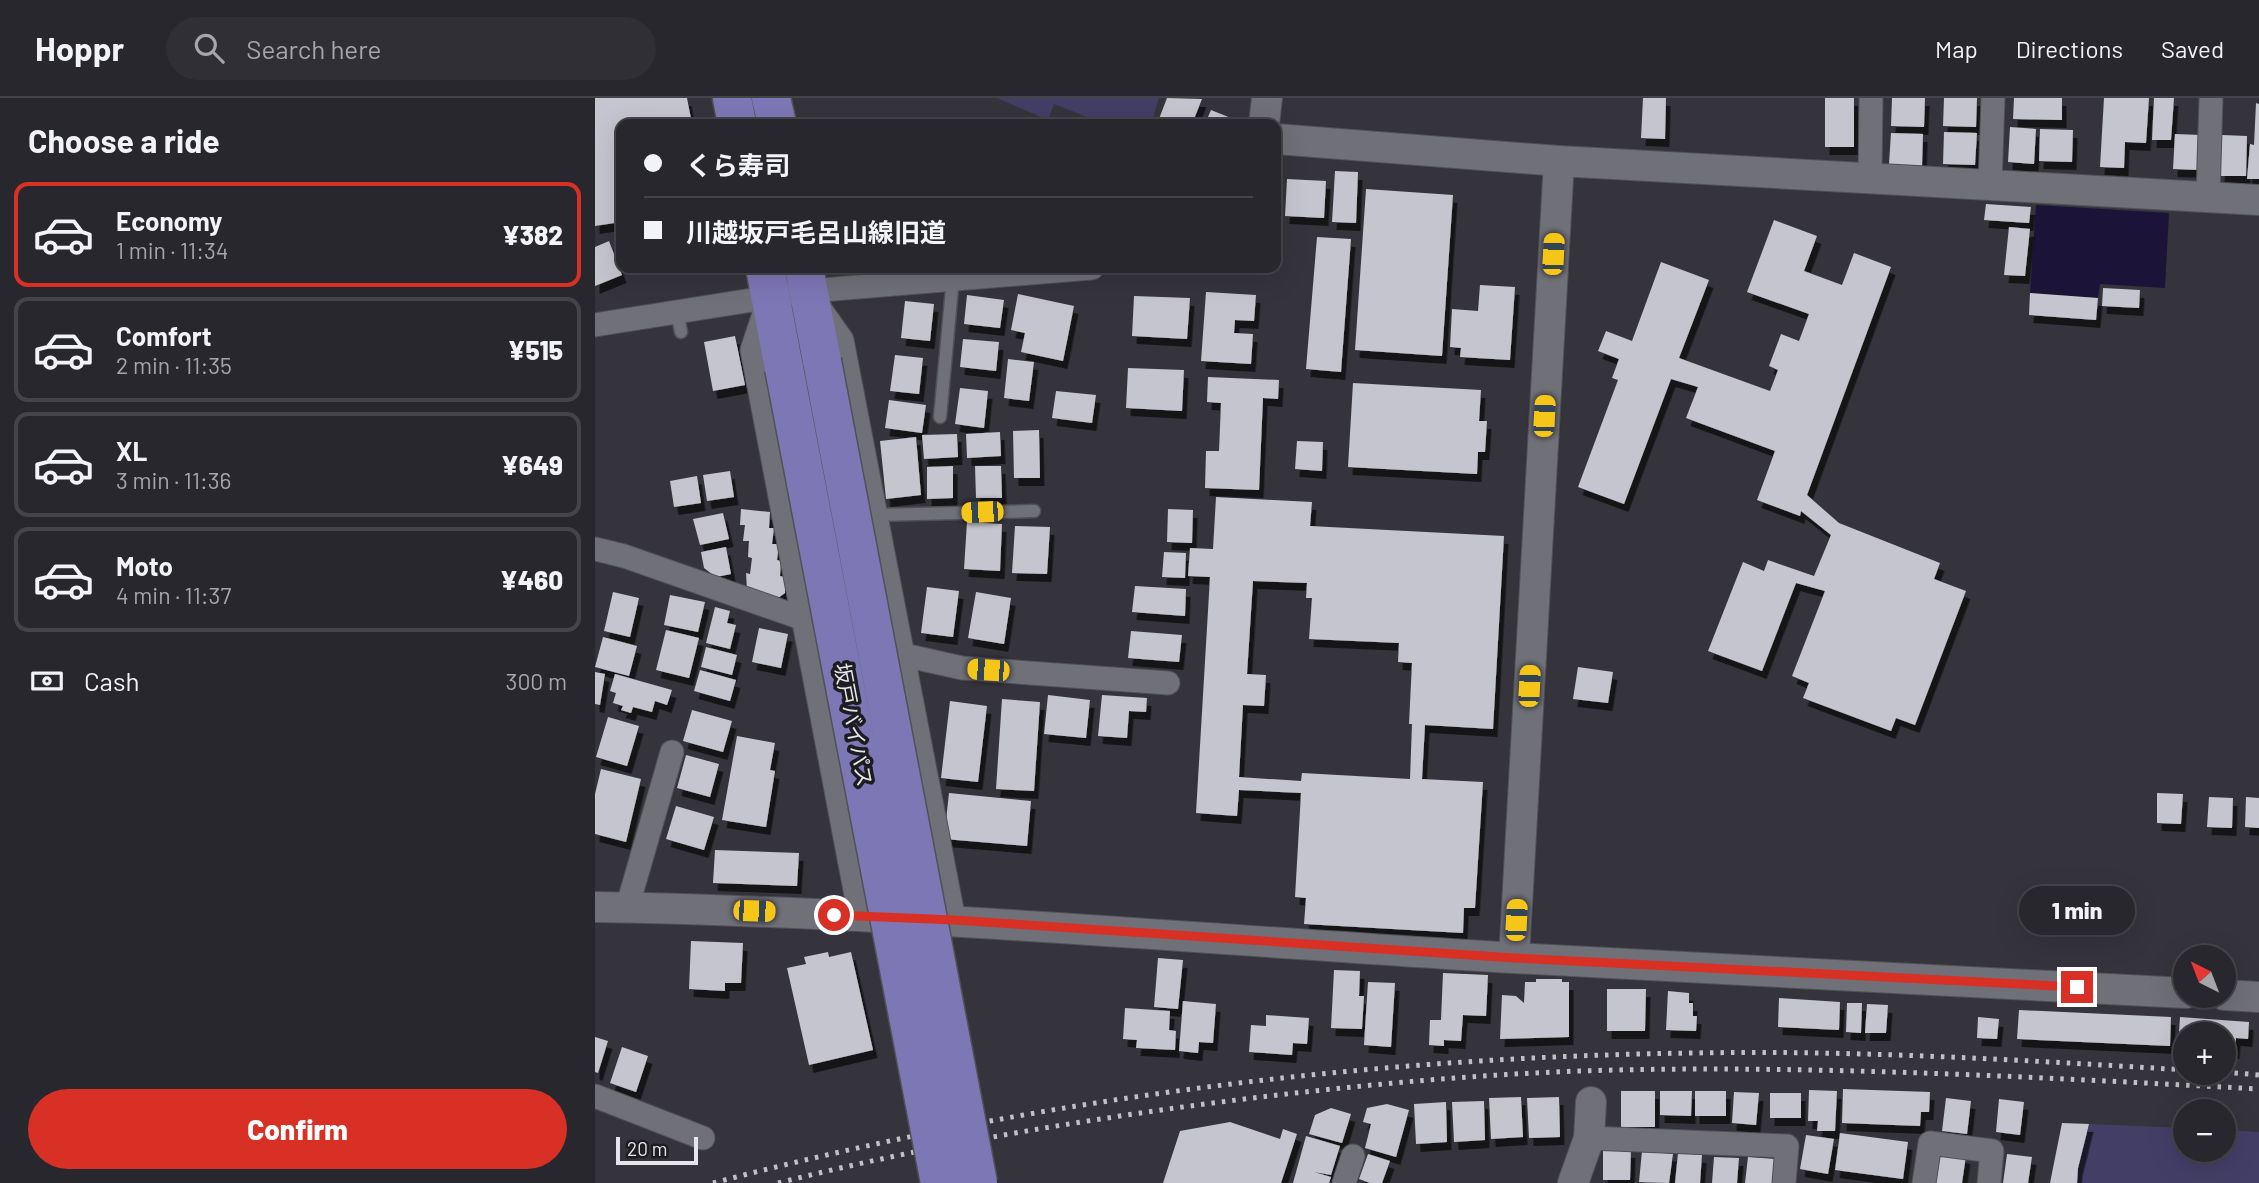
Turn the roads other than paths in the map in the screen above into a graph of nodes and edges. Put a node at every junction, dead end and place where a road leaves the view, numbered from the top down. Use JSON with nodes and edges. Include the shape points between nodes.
{"nodes":[{"id":1,"x":733,"y":98,"type":"edge"},
{"id":2,"x":772,"y":98,"type":"edge"},
{"id":3,"x":1267,"y":98,"type":"edge"},
{"id":4,"x":1871,"y":98,"type":"edge"},
{"id":5,"x":1993,"y":98,"type":"edge"},
{"id":6,"x":2211,"y":98,"type":"edge"},
{"id":7,"x":736,"y":119,"type":"edge"},
{"id":8,"x":776,"y":119,"type":"edge"},
{"id":9,"x":1265,"y":119,"type":"edge"},
{"id":10,"x":1281,"y":139,"type":"edge"},
{"id":11,"x":1559,"y":161,"type":"junction"},
{"id":12,"x":1870,"y":178,"type":"junction"},
{"id":13,"x":1990,"y":186,"type":"junction"},
{"id":14,"x":2208,"y":196,"type":"junction"},
{"id":15,"x":2259,"y":200,"type":"edge"},
{"id":16,"x":1022,"y":273,"type":"edge"},
{"id":17,"x":953,"y":278,"type":"junction"},
{"id":18,"x":807,"y":280,"type":"edge"},
{"id":19,"x":767,"y":282,"type":"edge"},
{"id":20,"x":595,"y":325,"type":"edge"},
{"id":21,"x":940,"y":417,"type":"dead end"},
{"id":22,"x":1034,"y":511,"type":"dead end"},
{"id":23,"x":876,"y":515,"type":"junction"},
{"id":24,"x":595,"y":549,"type":"edge"},
{"id":25,"x":804,"y":619,"type":"junction"},
{"id":26,"x":904,"y":655,"type":"junction"},
{"id":27,"x":1168,"y":683,"type":"dead end"},
{"id":28,"x":672,"y":752,"type":"dead end"},
{"id":29,"x":595,"y":907,"type":"edge"},
{"id":30,"x":627,"y":908,"type":"junction"},
{"id":31,"x":860,"y":916,"type":"junction"},
{"id":32,"x":954,"y":920,"type":"junction"},
{"id":33,"x":1514,"y":958,"type":"junction"},
{"id":34,"x":2173,"y":992,"type":"edge"},
{"id":35,"x":2237,"y":996,"type":"edge"},
{"id":36,"x":2259,"y":997,"type":"edge"},
{"id":37,"x":595,"y":1096,"type":"edge"},
{"id":38,"x":1591,"y":1102,"type":"dead end"},
{"id":39,"x":703,"y":1138,"type":"dead end"},
{"id":40,"x":1589,"y":1138,"type":"junction"},
{"id":41,"x":1353,"y":1156,"type":"dead end"},
{"id":42,"x":940,"y":1183,"type":"edge"},
{"id":43,"x":978,"y":1183,"type":"edge"},
{"id":44,"x":1344,"y":1183,"type":"edge"},
{"id":45,"x":1573,"y":1183,"type":"edge"},
{"id":46,"x":1784,"y":1183,"type":"edge"},
{"id":47,"x":1924,"y":1183,"type":"edge"},
{"id":48,"x":1989,"y":1183,"type":"edge"}],
"edges":[{"from":1,"to":7,"type":"highway"},
{"from":2,"to":8,"type":"highway"},
{"from":3,"to":9,"type":"street"},
{"from":4,"to":12,"type":"street"},
{"from":5,"to":13,"type":"street"},
{"from":6,"to":14,"type":"street"},
{"from":10,"to":11,"type":"street"},
{"from":11,"to":12,"type":"street"},
{"from":11,"to":33,"type":"street"},
{"from":12,"to":13,"type":"street"},
{"from":13,"to":14,"type":"street"},
{"from":14,"to":15,"type":"street"},
{"from":16,"to":17,"type":"street"},
{"from":17,"to":18,"type":"street"},
{"from":17,"to":21,"type":"lane"},
{"from":18,"to":19,"type":"street"},
{"from":18,"to":23,"type":"street","via":[[842,340]]},
{"from":18,"to":43,"type":"highway","name":"坂戸バイパス","bridge":true},
{"from":19,"to":20,"type":"street","via":[[679,322]]},
{"from":19,"to":25,"type":"street","via":[[752,350],[761,425]]},
{"from":19,"to":42,"type":"highway","name":"坂戸バイパス","bridge":true},
{"from":22,"to":23,"type":"lane"},
{"from":23,"to":26,"type":"street"},
{"from":24,"to":25,"type":"street"},
{"from":25,"to":31,"type":"street"},
{"from":26,"to":27,"type":"street","via":[[962,668]]},
{"from":26,"to":32,"type":"street"},
{"from":28,"to":30,"type":"street"},
{"from":29,"to":30,"type":"street"},
{"from":30,"to":31,"type":"street"},
{"from":31,"to":32,"type":"street"},
{"from":32,"to":33,"type":"street"},
{"from":33,"to":34,"type":"street"},
{"from":35,"to":36,"type":"street"},
{"from":37,"to":39,"type":"street"},
{"from":38,"to":40,"type":"street"},
{"from":40,"to":45,"type":"street"},
{"from":40,"to":46,"type":"street","via":[[1787,1146]]},
{"from":41,"to":44,"type":"street"},
{"from":47,"to":48,"type":"street","via":[[1930,1143],[1993,1151]]}]}
